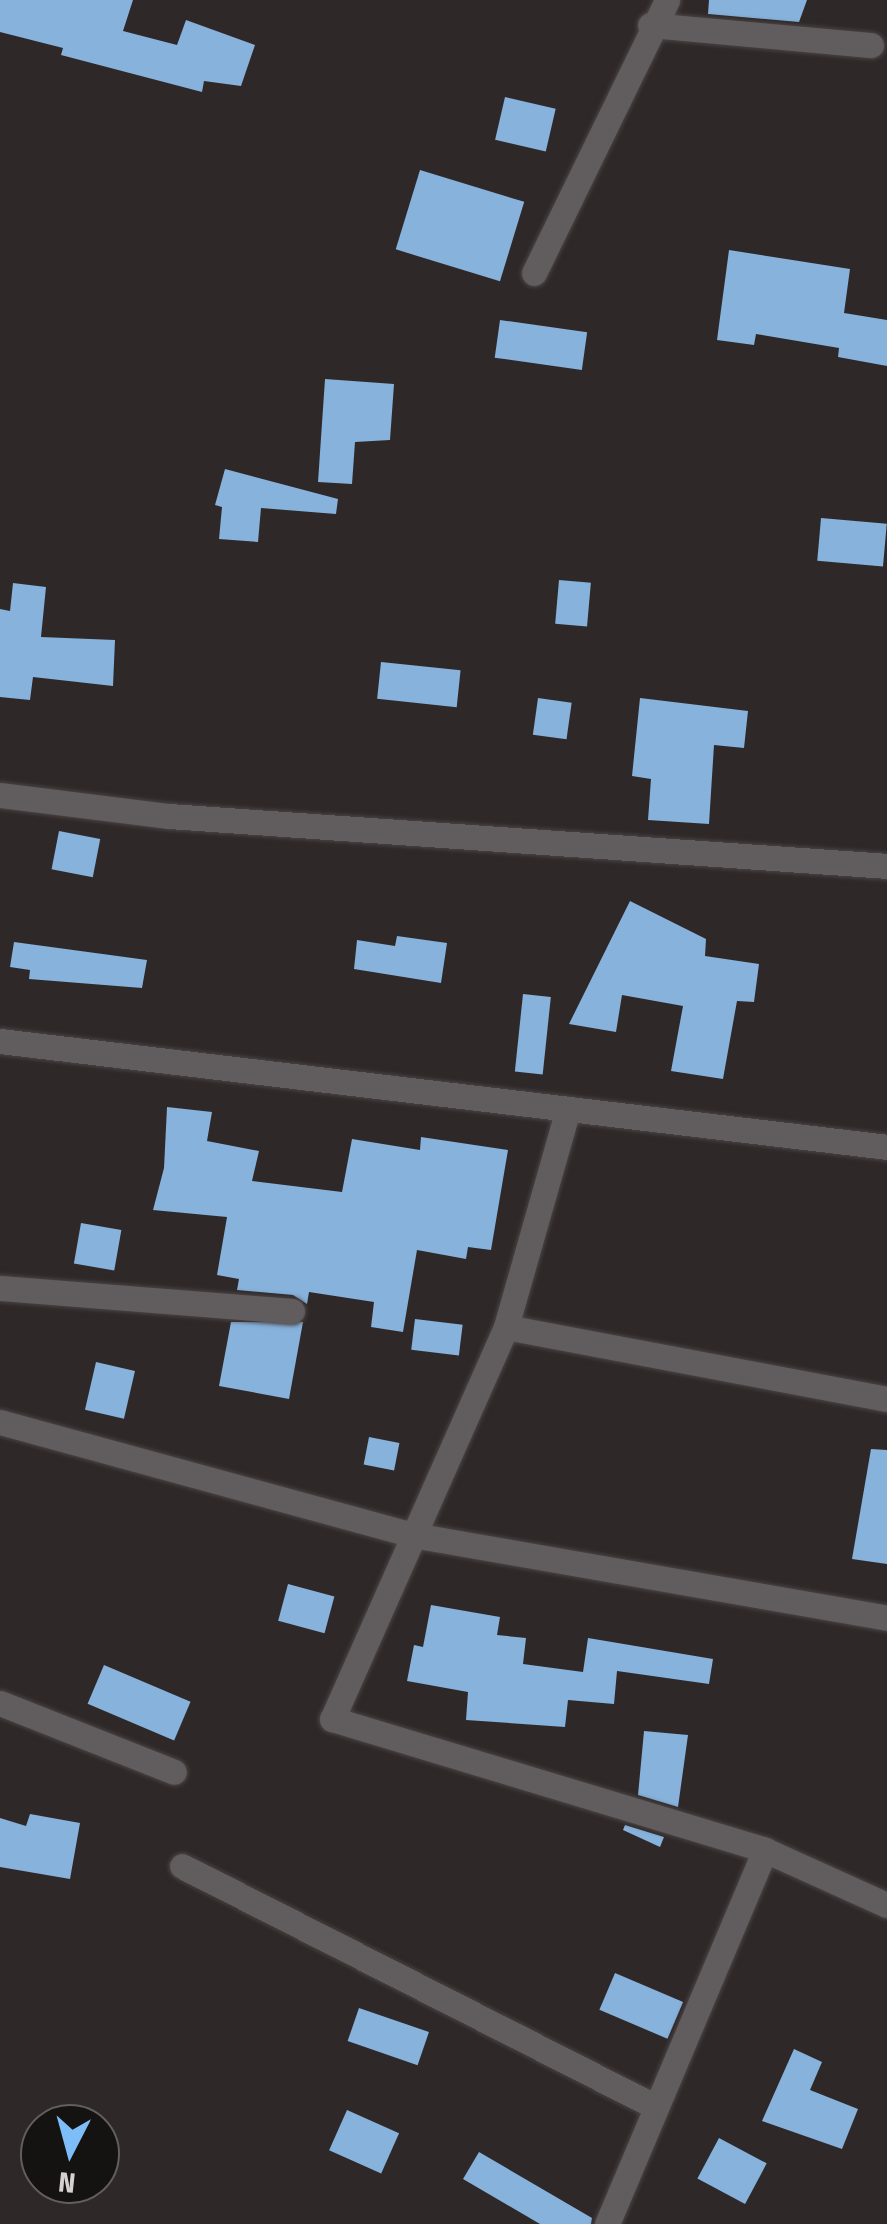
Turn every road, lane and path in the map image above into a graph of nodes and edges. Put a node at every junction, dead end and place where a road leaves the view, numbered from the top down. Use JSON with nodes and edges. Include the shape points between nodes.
{"nodes":[{"id":1,"x":667,"y":0,"type":"edge"},
{"id":2,"x":650,"y":25,"type":"junction"},
{"id":3,"x":871,"y":45,"type":"dead end"},
{"id":4,"x":534,"y":273,"type":"dead end"},
{"id":5,"x":0,"y":795,"type":"edge"},
{"id":6,"x":887,"y":866,"type":"edge"},
{"id":7,"x":0,"y":1041,"type":"edge"},
{"id":8,"x":568,"y":1109,"type":"junction"},
{"id":9,"x":887,"y":1147,"type":"edge"},
{"id":10,"x":0,"y":1288,"type":"edge"},
{"id":11,"x":292,"y":1311,"type":"dead end"},
{"id":12,"x":506,"y":1327,"type":"junction"},
{"id":13,"x":887,"y":1399,"type":"edge"},
{"id":14,"x":0,"y":1422,"type":"edge"},
{"id":15,"x":413,"y":1535,"type":"junction"},
{"id":16,"x":887,"y":1618,"type":"edge"},
{"id":17,"x":0,"y":1703,"type":"edge"},
{"id":18,"x":174,"y":1772,"type":"dead end"},
{"id":19,"x":764,"y":1850,"type":"junction"},
{"id":20,"x":182,"y":1866,"type":"dead end"},
{"id":21,"x":887,"y":1905,"type":"edge"},
{"id":22,"x":656,"y":2107,"type":"junction"},
{"id":23,"x":607,"y":2224,"type":"edge"}],
"edges":[{"from":1,"to":2,"type":"street"},
{"from":2,"to":3,"type":"street"},
{"from":2,"to":4,"type":"street"},
{"from":5,"to":6,"type":"street","via":[[169,816]]},
{"from":7,"to":8,"type":"street"},
{"from":8,"to":9,"type":"street"},
{"from":8,"to":12,"type":"street"},
{"from":10,"to":11,"type":"street"},
{"from":12,"to":13,"type":"street"},
{"from":12,"to":15,"type":"street"},
{"from":14,"to":15,"type":"street"},
{"from":15,"to":16,"type":"street"},
{"from":15,"to":19,"type":"street","via":[[332,1719]]},
{"from":17,"to":18,"type":"street"},
{"from":19,"to":21,"type":"street"},
{"from":19,"to":22,"type":"street"},
{"from":20,"to":22,"type":"street"},
{"from":22,"to":23,"type":"street"}]}
